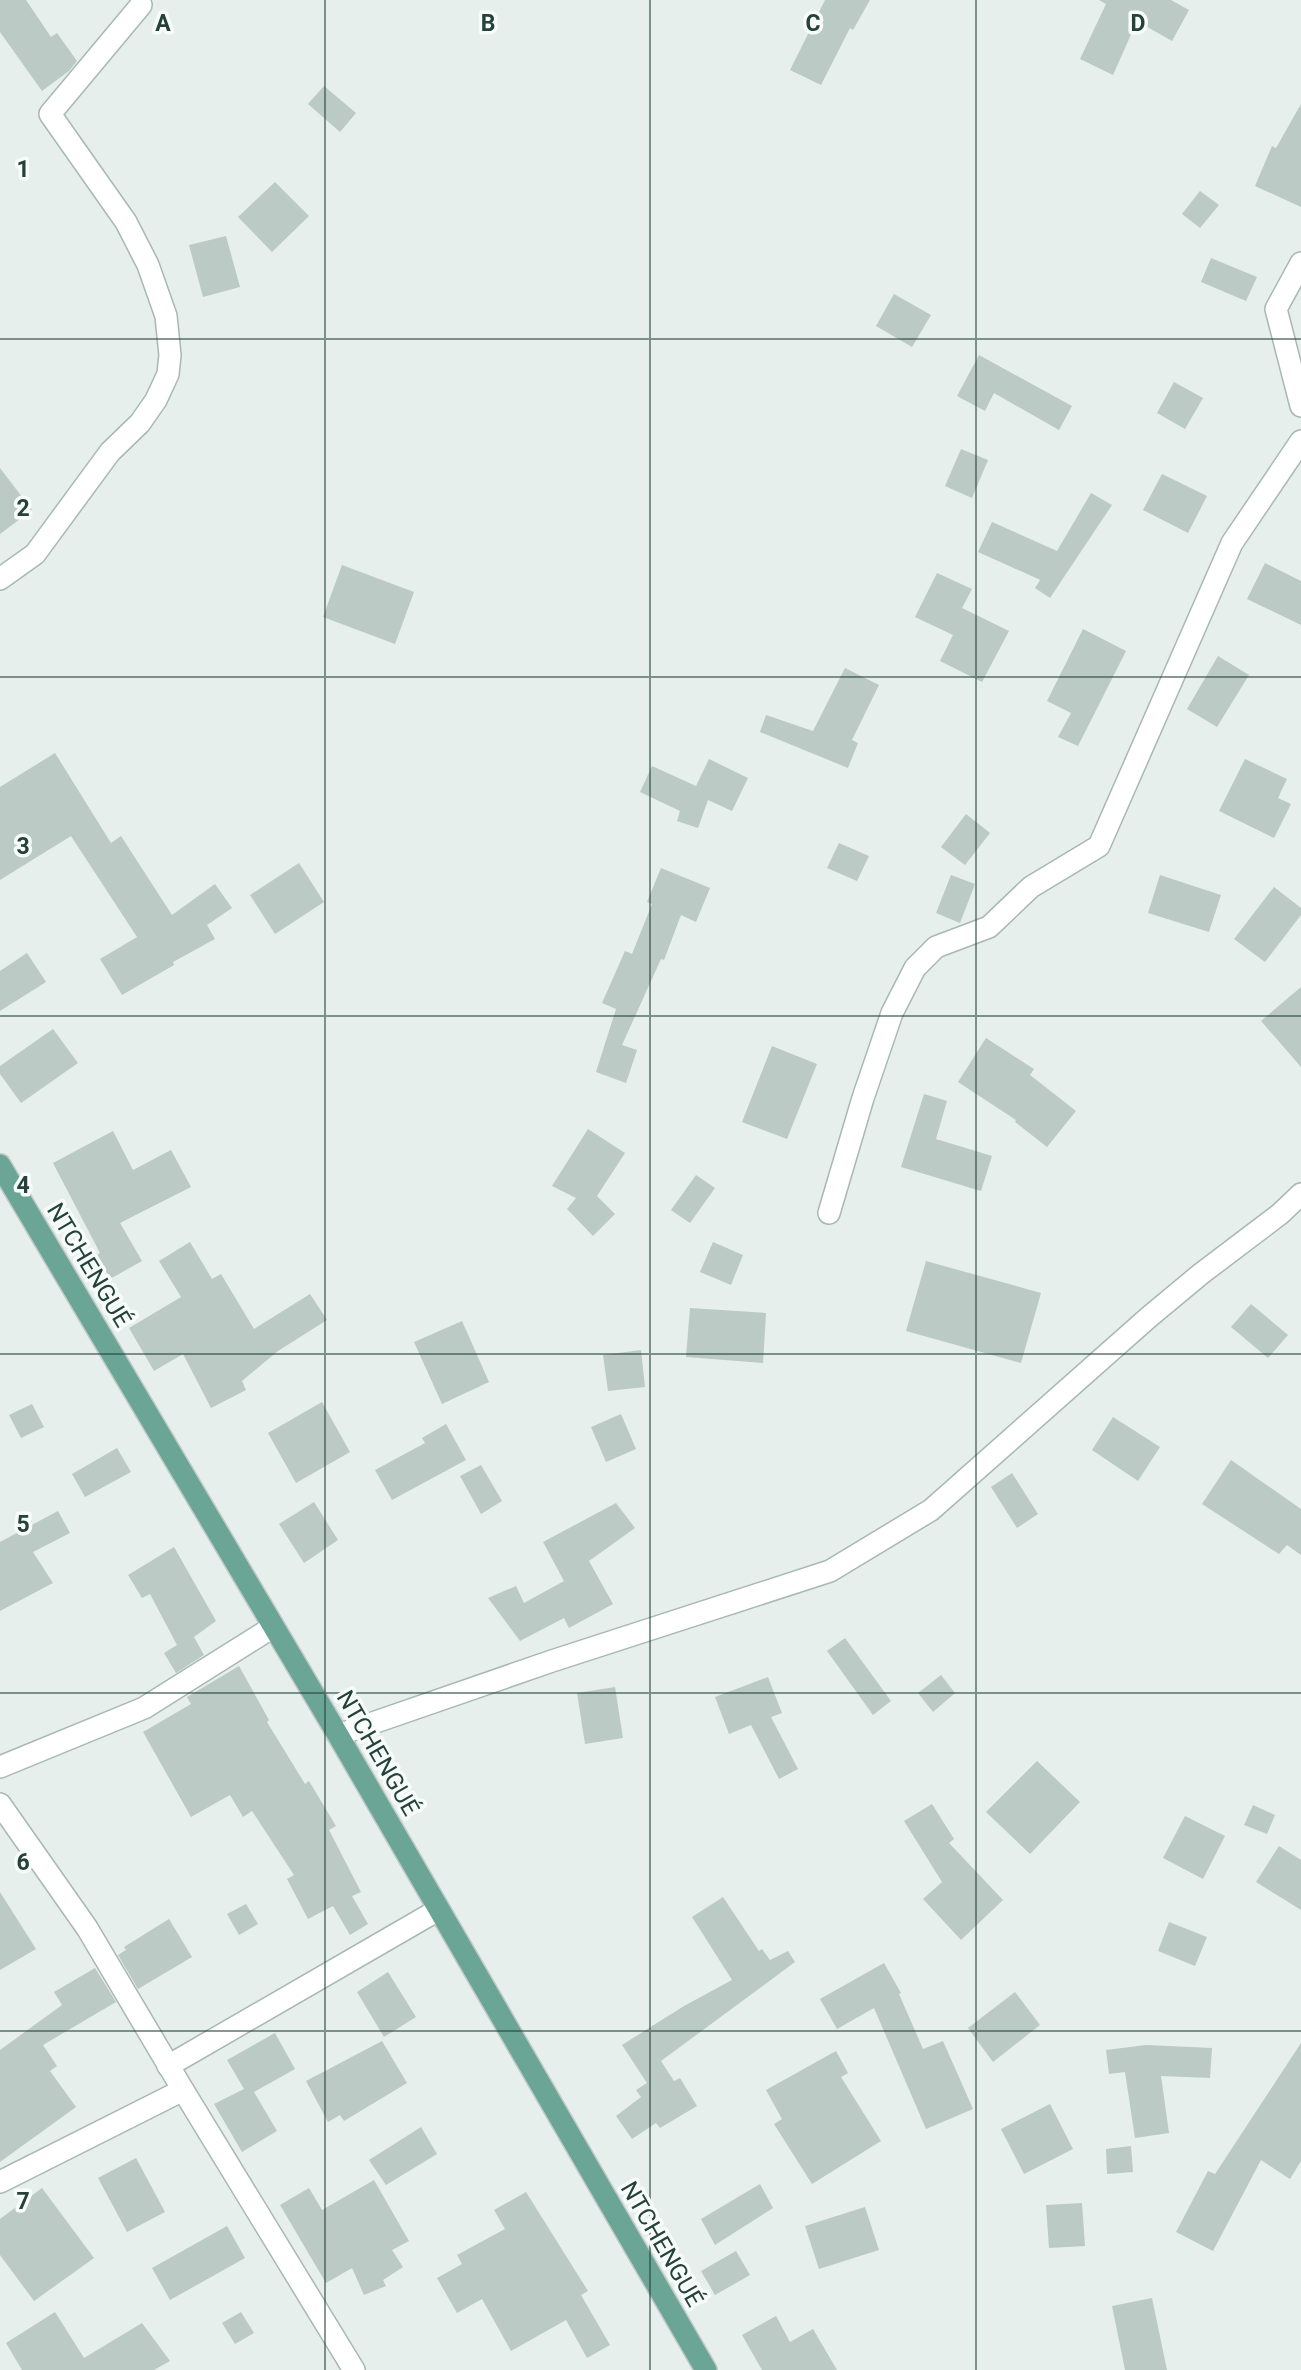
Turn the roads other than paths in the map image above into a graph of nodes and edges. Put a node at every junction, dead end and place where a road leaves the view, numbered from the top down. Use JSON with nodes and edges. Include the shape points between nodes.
{"nodes":[{"id":1,"x":141,"y":5,"type":"dead end"},
{"id":2,"x":1301,"y":263,"type":"edge"},
{"id":3,"x":1301,"y":406,"type":"edge"},
{"id":4,"x":1301,"y":440,"type":"edge"},
{"id":5,"x":0,"y":579,"type":"edge"},
{"id":6,"x":0,"y":1165,"type":"edge"},
{"id":7,"x":1301,"y":1194,"type":"edge"},
{"id":8,"x":829,"y":1213,"type":"dead end"},
{"id":9,"x":273,"y":1627,"type":"junction"},
{"id":10,"x":338,"y":1735,"type":"junction"},
{"id":11,"x":0,"y":1767,"type":"edge"},
{"id":12,"x":0,"y":1804,"type":"edge"},
{"id":13,"x":438,"y":1910,"type":"junction"},
{"id":14,"x":168,"y":2066,"type":"junction"},
{"id":15,"x":183,"y":2091,"type":"junction"},
{"id":16,"x":0,"y":2182,"type":"edge"},
{"id":17,"x":354,"y":2370,"type":"edge"},
{"id":18,"x":706,"y":2370,"type":"edge"}],
"edges":[{"from":1,"to":5,"type":"street","via":[[50,114],[126,222],[148,265],[166,316],[168,374],[156,400],[110,452],[35,554]]},
{"from":2,"to":3,"type":"street","via":[[1276,309]]},
{"from":4,"to":8,"type":"street","via":[[1231,543],[1099,846],[1031,887],[989,927],[936,947],[915,968],[892,1013]]},
{"from":6,"to":9,"type":"main road","name":"NTCHENGUÉ"},
{"from":7,"to":10,"type":"street","via":[[1149,1317],[931,1510],[831,1571]]},
{"from":9,"to":10,"type":"main road","name":"NTCHENGUÉ"},
{"from":9,"to":11,"type":"street","via":[[144,1708]]},
{"from":10,"to":13,"type":"main road","name":"NTCHENGUÉ"},
{"from":12,"to":14,"type":"street","via":[[87,1928]]},
{"from":13,"to":14,"type":"street"},
{"from":13,"to":18,"type":"main road","name":"NTCHENGUÉ"},
{"from":14,"to":15,"type":"street"},
{"from":15,"to":16,"type":"street"},
{"from":15,"to":17,"type":"street"}]}
